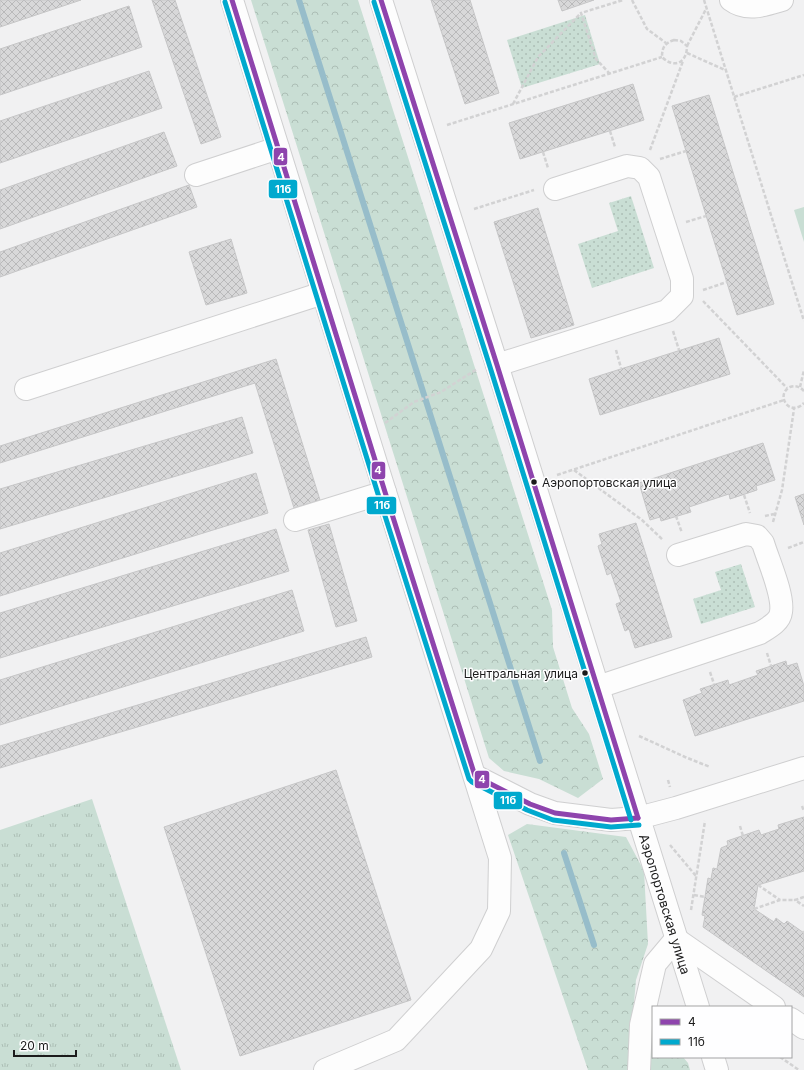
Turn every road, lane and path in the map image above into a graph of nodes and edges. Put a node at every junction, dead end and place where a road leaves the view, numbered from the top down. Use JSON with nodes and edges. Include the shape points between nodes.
{"nodes":[{"id":1,"x":232,"y":0,"type":"edge"},
{"id":2,"x":381,"y":0,"type":"edge"},
{"id":3,"x":624,"y":0,"type":"edge"},
{"id":4,"x":632,"y":0,"type":"edge"},
{"id":5,"x":704,"y":0,"type":"edge"},
{"id":6,"x":731,"y":0,"type":"edge"},
{"id":7,"x":782,"y":0,"type":"edge"},
{"id":8,"x":706,"y":8,"type":"junction"},
{"id":9,"x":582,"y":13,"type":"junction"},
{"id":10,"x":666,"y":43,"type":"junction"},
{"id":11,"x":687,"y":46,"type":"junction"},
{"id":12,"x":687,"y":53,"type":"junction"},
{"id":13,"x":662,"y":57,"type":"junction"},
{"id":14,"x":683,"y":60,"type":"junction"},
{"id":15,"x":726,"y":70,"type":"junction"},
{"id":16,"x":610,"y":74,"type":"junction"},
{"id":17,"x":804,"y":75,"type":"edge"},
{"id":18,"x":734,"y":97,"type":"junction"},
{"id":19,"x":512,"y":105,"type":"junction"},
{"id":20,"x":447,"y":125,"type":"dead end"},
{"id":21,"x":278,"y":148,"type":"junction"},
{"id":22,"x":649,"y":152,"type":"dead end"},
{"id":23,"x":196,"y":175,"type":"dead end"},
{"id":24,"x":555,"y":189,"type":"joint"},
{"id":25,"x":474,"y":209,"type":"dead end"},
{"id":26,"x":323,"y":293,"type":"junction"},
{"id":27,"x":700,"y":298,"type":"dead end"},
{"id":28,"x":804,"y":321,"type":"edge"},
{"id":29,"x":490,"y":365,"type":"junction"},
{"id":30,"x":804,"y":370,"type":"edge"},
{"id":31,"x":800,"y":387,"type":"junction"},
{"id":32,"x":787,"y":388,"type":"junction"},
{"id":33,"x":26,"y":389,"type":"dead end"},
{"id":34,"x":804,"y":391,"type":"edge"},
{"id":35,"x":784,"y":400,"type":"junction"},
{"id":36,"x":804,"y":403,"type":"edge"},
{"id":37,"x":794,"y":408,"type":"junction"},
{"id":38,"x":381,"y":426,"type":"dead end"},
{"id":39,"x":574,"y":470,"type":"junction"},
{"id":40,"x":557,"y":475,"type":"dead end"},
{"id":41,"x":385,"y":492,"type":"junction"},
{"id":42,"x":295,"y":520,"type":"dead end"},
{"id":43,"x":767,"y":554,"type":"junction"},
{"id":44,"x":678,"y":555,"type":"joint"},
{"id":45,"x":598,"y":687,"type":"junction"},
{"id":46,"x":639,"y":736,"type":"dead end"},
{"id":47,"x":710,"y":767,"type":"dead end"},
{"id":48,"x":804,"y":768,"type":"edge"},
{"id":49,"x":475,"y":776,"type":"junction"},
{"id":50,"x":802,"y":806,"type":"dead end"},
{"id":51,"x":804,"y":811,"type":"edge"},
{"id":52,"x":638,"y":818,"type":"junction"},
{"id":53,"x":704,"y":818,"type":"dead end"},
{"id":54,"x":740,"y":826,"type":"dead end"},
{"id":55,"x":743,"y":836,"type":"dead end"},
{"id":56,"x":669,"y":843,"type":"dead end"},
{"id":57,"x":697,"y":876,"type":"junction"},
{"id":58,"x":758,"y":885,"type":"dead end"},
{"id":59,"x":694,"y":895,"type":"junction"},
{"id":60,"x":705,"y":897,"type":"dead end"},
{"id":61,"x":804,"y":897,"type":"edge"},
{"id":62,"x":780,"y":900,"type":"junction"},
{"id":63,"x":795,"y":900,"type":"junction"},
{"id":64,"x":804,"y":906,"type":"edge"},
{"id":65,"x":754,"y":908,"type":"dead end"},
{"id":66,"x":691,"y":914,"type":"dead end"},
{"id":67,"x":676,"y":939,"type":"junction"},
{"id":68,"x":698,"y":1006,"type":"edge"},
{"id":69,"x":773,"y":1006,"type":"edge"},
{"id":70,"x":792,"y":1020,"type":"edge"},
{"id":71,"x":804,"y":1028,"type":"edge"},
{"id":72,"x":713,"y":1058,"type":"edge"},
{"id":73,"x":781,"y":1058,"type":"edge"},
{"id":74,"x":325,"y":1070,"type":"edge"},
{"id":75,"x":639,"y":1070,"type":"edge"},
{"id":76,"x":717,"y":1070,"type":"edge"},
{"id":77,"x":799,"y":1070,"type":"edge"}],
"edges":[{"from":1,"to":21,"type":"street"},
{"from":2,"to":29,"type":"street","name":"Аэропортовская улица"},
{"from":3,"to":9,"type":"path"},
{"from":4,"to":10,"type":"path","via":[[648,29]]},
{"from":5,"to":8,"type":"path"},
{"from":6,"to":7,"type":"street","via":[[748,7],[762,7]]},
{"from":8,"to":11,"type":"path"},
{"from":8,"to":15,"type":"path"},
{"from":9,"to":16,"type":"path","via":[[596,59]]},
{"from":9,"to":19,"type":"path","via":[[538,57]]},
{"from":10,"to":11,"type":"path","via":[[681,41]]},
{"from":10,"to":13,"type":"path"},
{"from":11,"to":12,"type":"path"},
{"from":12,"to":14,"type":"path"},
{"from":12,"to":15,"type":"path"},
{"from":13,"to":14,"type":"path","via":[[667,62],[675,64]]},
{"from":13,"to":16,"type":"path"},
{"from":14,"to":22,"type":"path"},
{"from":15,"to":18,"type":"path"},
{"from":16,"to":19,"type":"path"},
{"from":17,"to":18,"type":"path"},
{"from":18,"to":28,"type":"path"},
{"from":19,"to":20,"type":"path"},
{"from":21,"to":23,"type":"street"},
{"from":21,"to":26,"type":"street"},
{"from":24,"to":25,"type":"path","via":[[534,190]]},
{"from":24,"to":29,"type":"street","via":[[627,166],[640,168],[649,177],[682,279],[682,296],[667,311]]},
{"from":26,"to":33,"type":"street"},
{"from":26,"to":41,"type":"street"},
{"from":27,"to":32,"type":"path"},
{"from":29,"to":38,"type":"path","via":[[440,392],[414,402]]},
{"from":29,"to":45,"type":"street","name":"Аэропортовская улица"},
{"from":30,"to":31,"type":"path"},
{"from":31,"to":32,"type":"path"},
{"from":31,"to":34,"type":"path"},
{"from":32,"to":35,"type":"path"},
{"from":35,"to":37,"type":"path","via":[[787,406]]},
{"from":35,"to":39,"type":"path"},
{"from":36,"to":37,"type":"path"},
{"from":37,"to":43,"type":"path","via":[[782,490],[774,514]]},
{"from":39,"to":40,"type":"path"},
{"from":39,"to":44,"type":"path","via":[[642,520]]},
{"from":41,"to":42,"type":"street"},
{"from":41,"to":49,"type":"street"},
{"from":43,"to":44,"type":"street","via":[[757,536],[746,534]]},
{"from":43,"to":45,"type":"street","via":[[781,599],[781,613],[773,625],[760,633]]},
{"from":45,"to":52,"type":"street","name":"Аэропортовская улица"},
{"from":46,"to":47,"type":"path"},
{"from":48,"to":52,"type":"street"},
{"from":49,"to":52,"type":"street","via":[[556,814],[611,820]]},
{"from":49,"to":74,"type":"street","via":[[500,858],[499,911],[481,949],[396,1040]]},
{"from":50,"to":51,"type":"path"},
{"from":52,"to":67,"type":"street","name":"Аэропортовская улица"},
{"from":53,"to":57,"type":"path"},
{"from":54,"to":55,"type":"path"},
{"from":56,"to":57,"type":"path"},
{"from":57,"to":59,"type":"path"},
{"from":58,"to":62,"type":"path"},
{"from":59,"to":60,"type":"path"},
{"from":59,"to":66,"type":"path"},
{"from":61,"to":63,"type":"path"},
{"from":62,"to":63,"type":"path"},
{"from":62,"to":65,"type":"path"},
{"from":63,"to":64,"type":"path"},
{"from":67,"to":68,"type":"street","name":"Аэропортовская улица"},
{"from":67,"to":69,"type":"street"},
{"from":67,"to":75,"type":"street","via":[[655,964],[641,1025]]},
{"from":70,"to":71,"type":"street"},
{"from":72,"to":76,"type":"street"},
{"from":73,"to":77,"type":"path"}]}
